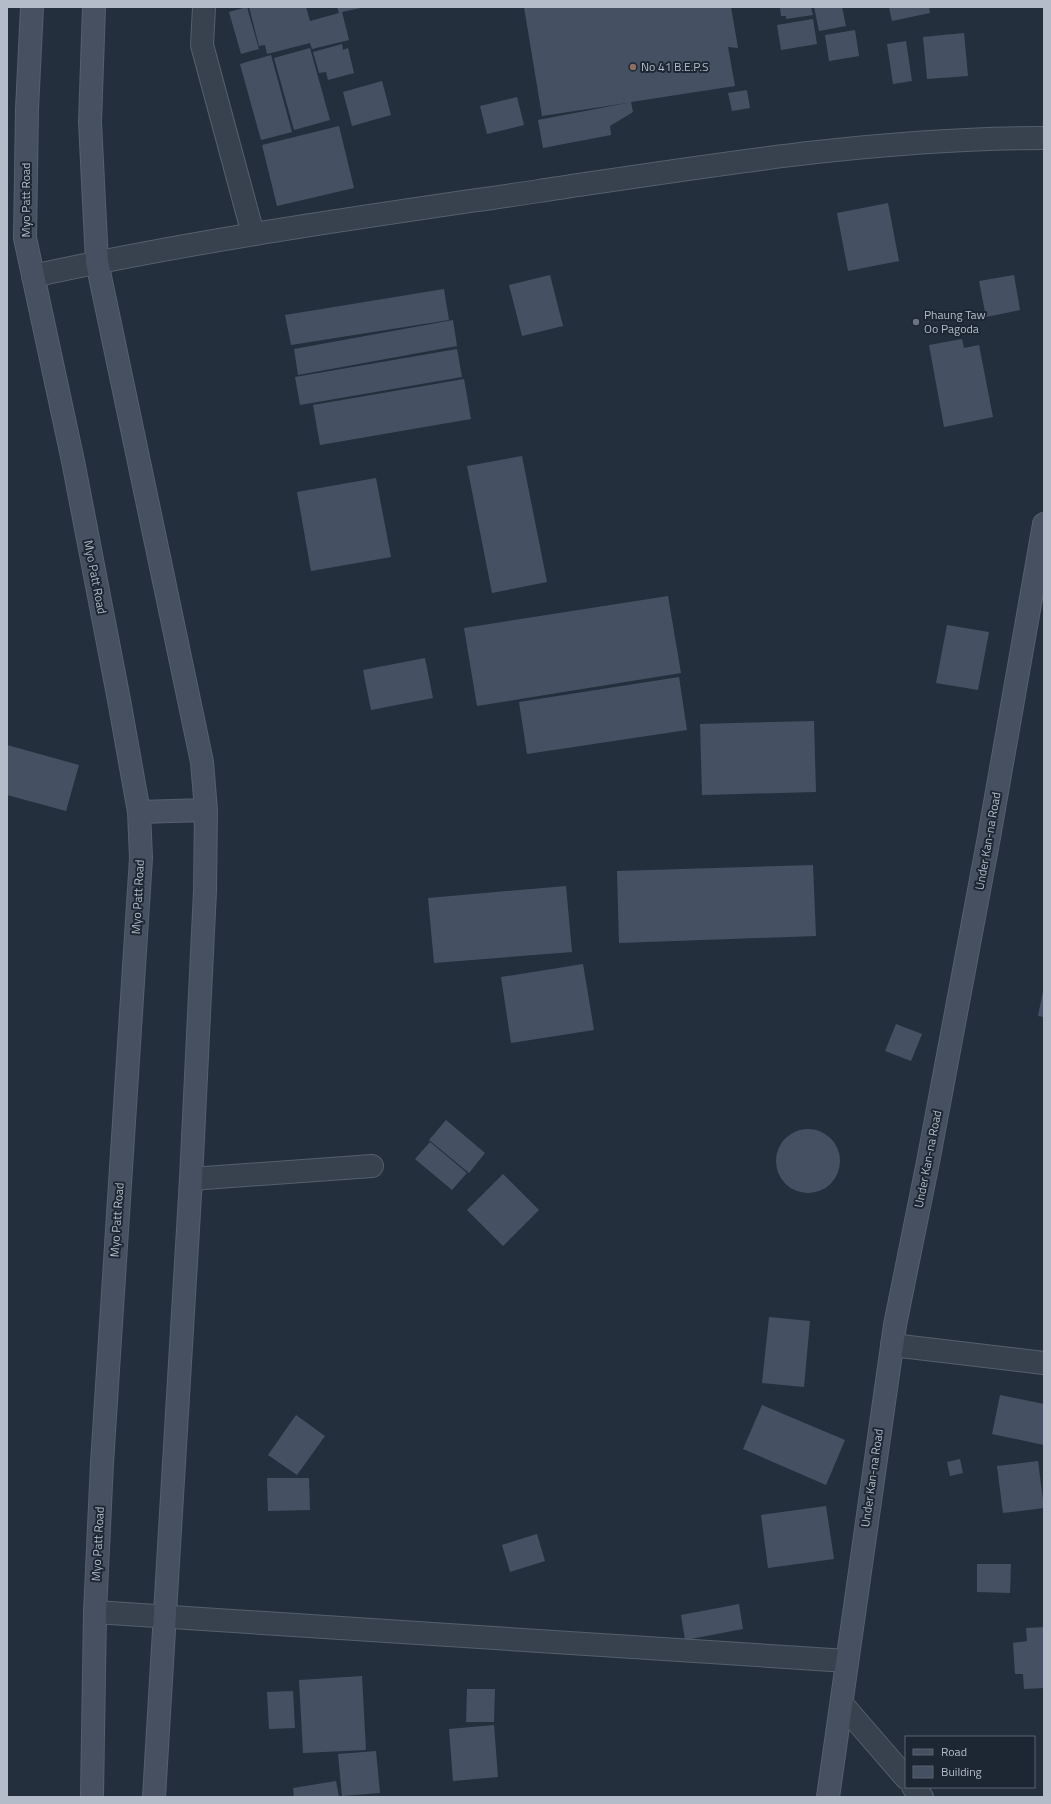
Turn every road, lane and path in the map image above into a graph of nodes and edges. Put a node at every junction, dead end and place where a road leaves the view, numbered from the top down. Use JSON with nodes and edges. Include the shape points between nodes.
{"nodes":[{"id":1,"x":32,"y":7,"type":"edge"},
{"id":2,"x":94,"y":7,"type":"edge"},
{"id":3,"x":204,"y":7,"type":"edge"},
{"id":4,"x":1044,"y":138,"type":"edge"},
{"id":5,"x":254,"y":234,"type":"junction"},
{"id":6,"x":97,"y":262,"type":"junction"},
{"id":7,"x":33,"y":276,"type":"junction"},
{"id":8,"x":1044,"y":524,"type":"edge"},
{"id":9,"x":206,"y":810,"type":"junction"},
{"id":10,"x":139,"y":812,"type":"junction"},
{"id":11,"x":372,"y":1166,"type":"dead end"},
{"id":12,"x":191,"y":1179,"type":"junction"},
{"id":13,"x":892,"y":1345,"type":"junction"},
{"id":14,"x":1044,"y":1363,"type":"edge"},
{"id":15,"x":95,"y":1612,"type":"junction"},
{"id":16,"x":164,"y":1616,"type":"junction"},
{"id":17,"x":847,"y":1660,"type":"junction"},
{"id":18,"x":842,"y":1704,"type":"junction"},
{"id":19,"x":905,"y":1777,"type":"edge"},
{"id":20,"x":914,"y":1788,"type":"edge"},
{"id":21,"x":92,"y":1797,"type":"edge"},
{"id":22,"x":154,"y":1797,"type":"edge"},
{"id":23,"x":828,"y":1797,"type":"edge"},
{"id":24,"x":922,"y":1797,"type":"edge"}],
"edges":[{"from":1,"to":7,"type":"main road","name":"Myo Patt Road","via":[[25,238]]},
{"from":2,"to":6,"type":"main road","via":[[90,122]]},
{"from":3,"to":5,"type":"street","via":[[202,45]]},
{"from":4,"to":5,"type":"street","via":[[979,138],[801,153]]},
{"from":5,"to":6,"type":"street"},
{"from":6,"to":7,"type":"street"},
{"from":6,"to":9,"type":"main road","via":[[202,762]]},
{"from":7,"to":10,"type":"main road","name":"Myo Patt Road","via":[[73,461]]},
{"from":8,"to":13,"type":"main road","name":"Under Kan-na Road","via":[[990,837]]},
{"from":9,"to":10,"type":"main road"},
{"from":9,"to":12,"type":"main road","via":[[205,891]]},
{"from":10,"to":15,"type":"main road","name":"Myo Patt Road","via":[[141,858],[102,1464]]},
{"from":11,"to":12,"type":"street"},
{"from":12,"to":16,"type":"main road"},
{"from":13,"to":14,"type":"street"},
{"from":13,"to":17,"type":"main road","name":"Under Kan-na Road"},
{"from":15,"to":16,"type":"street"},
{"from":15,"to":21,"type":"main road","name":"Myo Patt Road"},
{"from":16,"to":17,"type":"street"},
{"from":16,"to":22,"type":"main road"},
{"from":17,"to":18,"type":"main road","name":"Under Kan-na Road"},
{"from":18,"to":19,"type":"street"},
{"from":18,"to":23,"type":"main road","name":"Under Kan-na Road"},
{"from":20,"to":24,"type":"street"}]}
